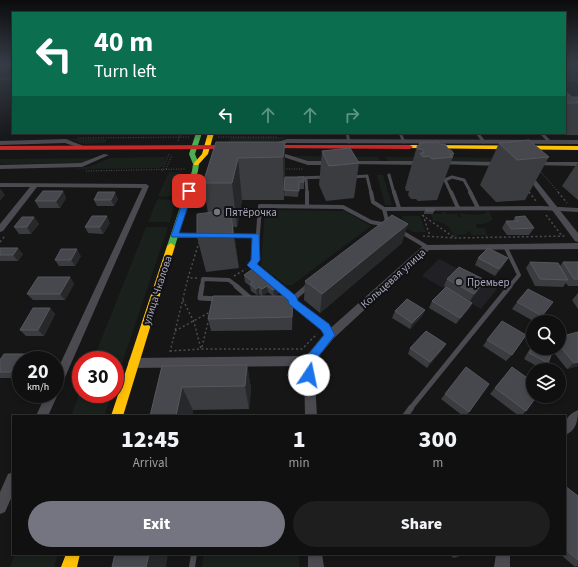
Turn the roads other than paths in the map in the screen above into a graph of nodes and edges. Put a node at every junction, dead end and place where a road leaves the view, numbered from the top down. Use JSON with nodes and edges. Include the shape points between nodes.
{"nodes":[{"id":1,"x":199,"y":134,"type":"edge"},
{"id":2,"x":211,"y":134,"type":"edge"},
{"id":3,"x":347,"y":134,"type":"edge"},
{"id":4,"x":400,"y":134,"type":"edge"},
{"id":5,"x":478,"y":134,"type":"dead end"},
{"id":6,"x":542,"y":134,"type":"edge"},
{"id":7,"x":349,"y":142,"type":"junction"},
{"id":8,"x":404,"y":142,"type":"junction"},
{"id":9,"x":484,"y":142,"type":"junction"},
{"id":10,"x":550,"y":142,"type":"junction"},
{"id":11,"x":578,"y":142,"type":"edge"},
{"id":12,"x":0,"y":143,"type":"edge"},
{"id":13,"x":83,"y":147,"type":"junction"},
{"id":14,"x":0,"y":148,"type":"edge"},
{"id":15,"x":578,"y":148,"type":"edge"},
{"id":16,"x":261,"y":149,"type":"junction"},
{"id":17,"x":193,"y":150,"type":"junction"},
{"id":18,"x":207,"y":150,"type":"junction"},
{"id":19,"x":238,"y":150,"type":"edge"},
{"id":20,"x":106,"y":154,"type":"junction"},
{"id":21,"x":279,"y":154,"type":"junction"},
{"id":22,"x":578,"y":154,"type":"edge"},
{"id":23,"x":0,"y":156,"type":"edge"},
{"id":24,"x":504,"y":164,"type":"dead end"},
{"id":25,"x":578,"y":164,"type":"edge"},
{"id":26,"x":0,"y":167,"type":"edge"},
{"id":27,"x":196,"y":167,"type":"junction"},
{"id":28,"x":389,"y":175,"type":"dead end"},
{"id":29,"x":329,"y":177,"type":"edge"},
{"id":30,"x":344,"y":177,"type":"edge"},
{"id":31,"x":290,"y":178,"type":"edge"},
{"id":32,"x":306,"y":178,"type":"junction"},
{"id":33,"x":0,"y":185,"type":"edge"},
{"id":34,"x":35,"y":185,"type":"junction"},
{"id":35,"x":307,"y":206,"type":"junction"},
{"id":36,"x":399,"y":208,"type":"junction"},
{"id":37,"x":458,"y":208,"type":"junction"},
{"id":38,"x":478,"y":208,"type":"junction"},
{"id":39,"x":384,"y":209,"type":"junction"},
{"id":40,"x":555,"y":210,"type":"junction"},
{"id":41,"x":576,"y":210,"type":"edge"},
{"id":42,"x":388,"y":225,"type":"junction"},
{"id":43,"x":0,"y":229,"type":"edge"},
{"id":44,"x":382,"y":230,"type":"edge"},
{"id":45,"x":175,"y":236,"type":"junction"},
{"id":46,"x":209,"y":236,"type":"edge"},
{"id":47,"x":225,"y":236,"type":"edge"},
{"id":48,"x":256,"y":236,"type":"junction"},
{"id":49,"x":577,"y":238,"type":"edge"},
{"id":50,"x":505,"y":246,"type":"junction"},
{"id":51,"x":578,"y":246,"type":"edge"},
{"id":52,"x":427,"y":247,"type":"junction"},
{"id":53,"x":317,"y":280,"type":"edge"},
{"id":54,"x":225,"y":300,"type":"edge"},
{"id":55,"x":246,"y":300,"type":"edge"},
{"id":56,"x":252,"y":300,"type":"junction"},
{"id":57,"x":293,"y":300,"type":"junction"},
{"id":58,"x":260,"y":301,"type":"edge"},
{"id":59,"x":284,"y":302,"type":"edge"},
{"id":60,"x":330,"y":335,"type":"junction"},
{"id":61,"x":309,"y":361,"type":"junction"},
{"id":62,"x":133,"y":364,"type":"junction"},
{"id":63,"x":64,"y":367,"type":"edge"},
{"id":64,"x":48,"y":403,"type":"edge"},
{"id":65,"x":42,"y":415,"type":"edge"},
{"id":66,"x":117,"y":415,"type":"edge"},
{"id":67,"x":310,"y":415,"type":"edge"},
{"id":68,"x":406,"y":415,"type":"edge"},
{"id":69,"x":578,"y":416,"type":"edge"},
{"id":70,"x":566,"y":428,"type":"edge"},
{"id":71,"x":12,"y":481,"type":"edge"},
{"id":72,"x":0,"y":507,"type":"edge"},
{"id":73,"x":73,"y":555,"type":"edge"},
{"id":74,"x":194,"y":555,"type":"edge"},
{"id":75,"x":315,"y":555,"type":"edge"},
{"id":76,"x":503,"y":555,"type":"edge"},
{"id":77,"x":68,"y":567,"type":"edge"},
{"id":78,"x":192,"y":567,"type":"edge"},
{"id":79,"x":316,"y":567,"type":"edge"},
{"id":80,"x":502,"y":567,"type":"edge"}],
"edges":[{"from":1,"to":17,"type":"main road"},
{"from":2,"to":18,"type":"main road"},
{"from":3,"to":7,"type":"lane"},
{"from":4,"to":8,"type":"lane"},
{"from":5,"to":9,"type":"lane"},
{"from":6,"to":10,"type":"lane"},
{"from":7,"to":8,"type":"street"},
{"from":7,"to":16,"type":"street","via":[[287,139]]},
{"from":8,"to":9,"type":"street"},
{"from":9,"to":10,"type":"street"},
{"from":10,"to":11,"type":"street"},
{"from":12,"to":13,"type":"street","via":[[66,141]]},
{"from":13,"to":14,"type":"main road"},
{"from":13,"to":17,"type":"main road"},
{"from":15,"to":16,"type":"main road"},
{"from":16,"to":21,"type":"main road"},
{"from":17,"to":18,"type":"main road"},
{"from":17,"to":20,"type":"main road"},
{"from":17,"to":27,"type":"main road"},
{"from":18,"to":19,"type":"main road"},
{"from":18,"to":27,"type":"main road","name":"улица Чкалова"},
{"from":20,"to":23,"type":"main road"},
{"from":20,"to":26,"type":"street","via":[[82,166]]},
{"from":21,"to":22,"type":"main road"},
{"from":21,"to":24,"type":"street","via":[[308,163]]},
{"from":25,"to":40,"type":"street","via":[[526,169]]},
{"from":27,"to":45,"type":"main road","name":"улица Чкалова"},
{"from":28,"to":36,"type":"lane"},
{"from":29,"to":32,"type":"lane"},
{"from":30,"to":39,"type":"lane","via":[[367,176],[373,202]]},
{"from":31,"to":32,"type":"lane"},
{"from":32,"to":35,"type":"lane"},
{"from":33,"to":34,"type":"street"},
{"from":34,"to":43,"type":"street"},
{"from":34,"to":63,"type":"street","via":[[146,186]]},
{"from":35,"to":42,"type":"lane","via":[[343,207],[371,222]]},
{"from":35,"to":48,"type":"lane","via":[[260,206]]},
{"from":36,"to":37,"type":"lane"},
{"from":36,"to":39,"type":"lane"},
{"from":37,"to":38,"type":"lane"},
{"from":37,"to":38,"type":"lane","via":[[445,180],[452,177],[464,180]]},
{"from":38,"to":40,"type":"lane"},
{"from":39,"to":42,"type":"lane"},
{"from":40,"to":41,"type":"lane"},
{"from":40,"to":49,"type":"street"},
{"from":42,"to":44,"type":"lane"},
{"from":42,"to":52,"type":"lane"},
{"from":45,"to":46,"type":"lane"},
{"from":45,"to":62,"type":"main road","name":"улица Чкалова"},
{"from":47,"to":48,"type":"lane"},
{"from":48,"to":57,"type":"lane","via":[[256,260],[252,265]]},
{"from":50,"to":51,"type":"street","name":"Кольцевая улица"},
{"from":50,"to":52,"type":"street","name":"Кольцевая улица"},
{"from":50,"to":68,"type":"lane","via":[[519,275]]},
{"from":52,"to":60,"type":"street","name":"Кольцевая улица"},
{"from":53,"to":57,"type":"lane"},
{"from":54,"to":56,"type":"lane","via":[[200,298],[203,279],[229,280]]},
{"from":55,"to":56,"type":"lane"},
{"from":56,"to":58,"type":"lane"},
{"from":57,"to":59,"type":"lane"},
{"from":57,"to":60,"type":"lane","via":[[325,327]]},
{"from":60,"to":61,"type":"street","name":"Кольцевая улица"},
{"from":61,"to":62,"type":"street"},
{"from":61,"to":67,"type":"street"},
{"from":62,"to":66,"type":"main road","name":"улица Чкалова"},
{"from":64,"to":65,"type":"street"},
{"from":69,"to":70,"type":"street"},
{"from":71,"to":72,"type":"street"},
{"from":73,"to":77,"type":"main road"},
{"from":74,"to":78,"type":"lane"},
{"from":75,"to":79,"type":"street"},
{"from":76,"to":80,"type":"street"}]}
